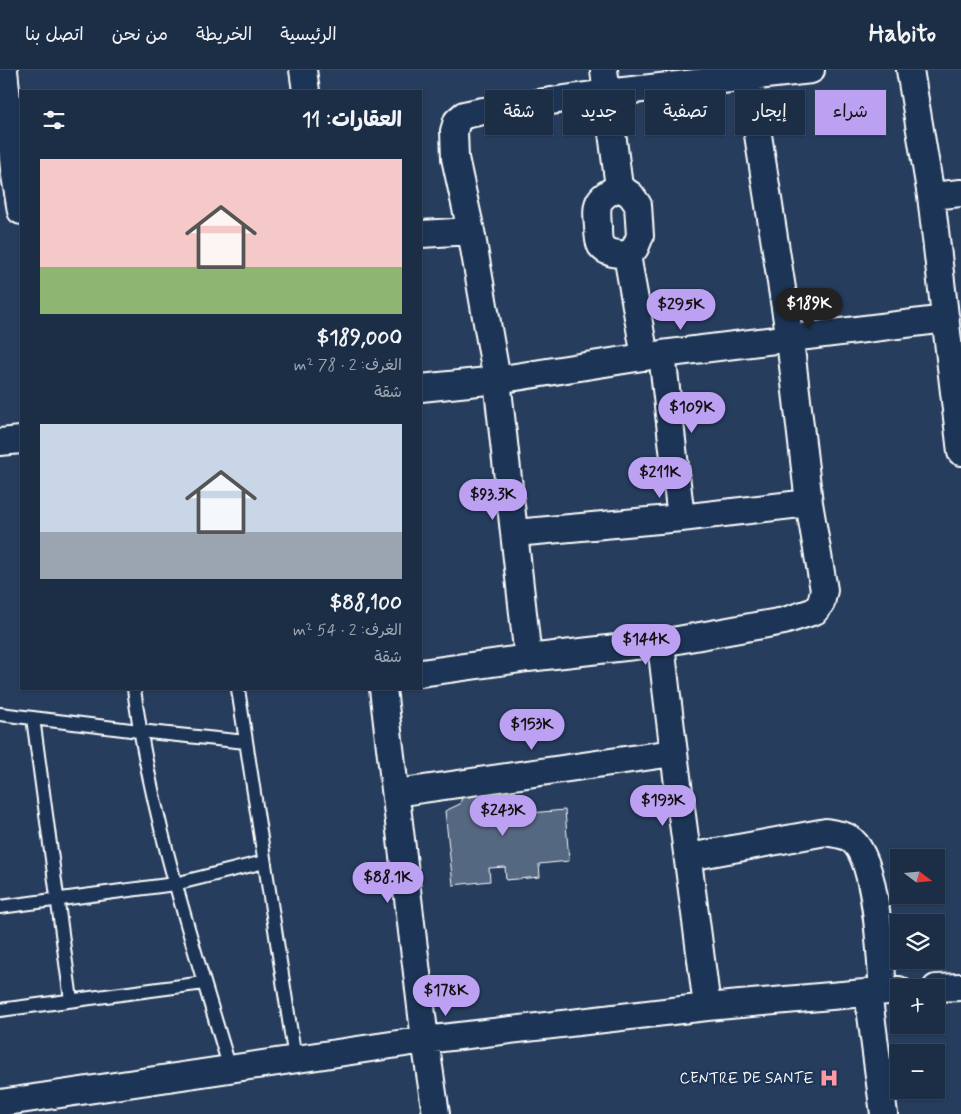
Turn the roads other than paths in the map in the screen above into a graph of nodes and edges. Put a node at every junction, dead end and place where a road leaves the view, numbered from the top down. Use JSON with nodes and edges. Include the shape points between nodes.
{"nodes":[{"id":1,"x":4,"y":70,"type":"edge"},
{"id":2,"x":303,"y":70,"type":"edge"},
{"id":3,"x":811,"y":70,"type":"edge"},
{"id":4,"x":910,"y":70,"type":"edge"},
{"id":5,"x":749,"y":77,"type":"junction"},
{"id":6,"x":605,"y":81,"type":"edge"},
{"id":7,"x":306,"y":90,"type":"edge"},
{"id":8,"x":12,"y":170,"type":"edge"},
{"id":9,"x":619,"y":187,"type":"junction"},
{"id":10,"x":961,"y":193,"type":"edge"},
{"id":11,"x":931,"y":196,"type":"junction"},
{"id":12,"x":20,"y":206,"type":"edge"},
{"id":13,"x":471,"y":231,"type":"junction"},
{"id":14,"x":422,"y":234,"type":"edge"},
{"id":15,"x":627,"y":255,"type":"junction"},
{"id":16,"x":946,"y":319,"type":"junction"},
{"id":17,"x":790,"y":340,"type":"junction"},
{"id":18,"x":654,"y":356,"type":"junction"},
{"id":19,"x":497,"y":380,"type":"junction"},
{"id":20,"x":422,"y":388,"type":"edge"},
{"id":21,"x":20,"y":440,"type":"edge"},
{"id":22,"x":0,"y":442,"type":"edge"},
{"id":23,"x":961,"y":452,"type":"edge"},
{"id":24,"x":808,"y":503,"type":"junction"},
{"id":25,"x":681,"y":518,"type":"junction"},
{"id":26,"x":515,"y":532,"type":"junction"},
{"id":27,"x":661,"y":644,"type":"junction"},
{"id":28,"x":528,"y":658,"type":"junction"},
{"id":29,"x":422,"y":673,"type":"edge"},
{"id":30,"x":134,"y":690,"type":"edge"},
{"id":31,"x":238,"y":690,"type":"edge"},
{"id":32,"x":383,"y":690,"type":"edge"},
{"id":33,"x":0,"y":714,"type":"edge"},
{"id":34,"x":33,"y":718,"type":"junction"},
{"id":35,"x":140,"y":732,"type":"junction"},
{"id":36,"x":246,"y":742,"type":"junction"},
{"id":37,"x":673,"y":753,"type":"junction"},
{"id":38,"x":396,"y":793,"type":"junction"},
{"id":39,"x":688,"y":857,"type":"junction"},
{"id":40,"x":264,"y":862,"type":"junction"},
{"id":41,"x":175,"y":884,"type":"junction"},
{"id":42,"x":57,"y":898,"type":"junction"},
{"id":43,"x":0,"y":907,"type":"edge"},
{"id":44,"x":204,"y":983,"type":"junction"},
{"id":45,"x":961,"y":987,"type":"edge"},
{"id":46,"x":945,"y":988,"type":"edge"},
{"id":47,"x":883,"y":991,"type":"edge"},
{"id":48,"x":71,"y":1000,"type":"junction"},
{"id":49,"x":707,"y":1007,"type":"junction"},
{"id":50,"x":0,"y":1010,"type":"edge"},
{"id":51,"x":425,"y":1040,"type":"junction"},
{"id":52,"x":295,"y":1059,"type":"junction"},
{"id":53,"x":230,"y":1069,"type":"junction"},
{"id":54,"x":0,"y":1103,"type":"edge"},
{"id":55,"x":436,"y":1114,"type":"edge"},
{"id":56,"x":884,"y":1114,"type":"edge"}],
"edges":[{"from":1,"to":8,"type":"street"},
{"from":2,"to":7,"type":"street"},
{"from":3,"to":5,"type":"street"},
{"from":4,"to":11,"type":"street"},
{"from":5,"to":6,"type":"street"},
{"from":5,"to":17,"type":"street"},
{"from":6,"to":9,"type":"street"},
{"from":6,"to":13,"type":"street","via":[[464,116],[457,121],[455,158]]},
{"from":8,"to":12,"type":"street"},
{"from":9,"to":15,"type":"street","via":[[631,195],[638,206],[640,236],[636,248]]},
{"from":9,"to":15,"type":"street","via":[[604,195],[596,207],[598,238],[607,251]]},
{"from":10,"to":11,"type":"street"},
{"from":11,"to":16,"type":"street"},
{"from":13,"to":14,"type":"street"},
{"from":13,"to":19,"type":"street"},
{"from":15,"to":18,"type":"street"},
{"from":16,"to":17,"type":"street"},
{"from":16,"to":23,"type":"street"},
{"from":17,"to":18,"type":"street"},
{"from":17,"to":24,"type":"street"},
{"from":18,"to":19,"type":"street"},
{"from":18,"to":25,"type":"street"},
{"from":19,"to":20,"type":"street"},
{"from":19,"to":26,"type":"street"},
{"from":21,"to":22,"type":"street"},
{"from":24,"to":25,"type":"street"},
{"from":24,"to":27,"type":"street","via":[[824,590],[815,611],[784,621]]},
{"from":25,"to":26,"type":"street"},
{"from":26,"to":28,"type":"street"},
{"from":27,"to":28,"type":"street"},
{"from":27,"to":37,"type":"street"},
{"from":28,"to":29,"type":"street"},
{"from":30,"to":35,"type":"lane"},
{"from":31,"to":36,"type":"lane"},
{"from":32,"to":38,"type":"street"},
{"from":33,"to":34,"type":"lane"},
{"from":34,"to":35,"type":"lane"},
{"from":34,"to":42,"type":"lane"},
{"from":35,"to":36,"type":"lane"},
{"from":35,"to":41,"type":"lane"},
{"from":36,"to":40,"type":"lane"},
{"from":37,"to":38,"type":"street"},
{"from":37,"to":39,"type":"street"},
{"from":38,"to":51,"type":"street"},
{"from":39,"to":47,"type":"street","via":[[826,832],[848,837],[862,854],[872,885]]},
{"from":39,"to":49,"type":"street"},
{"from":40,"to":41,"type":"lane"},
{"from":40,"to":52,"type":"lane"},
{"from":41,"to":42,"type":"lane"},
{"from":41,"to":44,"type":"lane"},
{"from":42,"to":43,"type":"lane"},
{"from":42,"to":48,"type":"lane"},
{"from":44,"to":48,"type":"lane"},
{"from":44,"to":53,"type":"lane"},
{"from":45,"to":46,"type":"street"},
{"from":47,"to":49,"type":"street"},
{"from":47,"to":56,"type":"street"},
{"from":48,"to":50,"type":"lane"},
{"from":49,"to":51,"type":"street"},
{"from":51,"to":52,"type":"street"},
{"from":51,"to":55,"type":"street"},
{"from":52,"to":53,"type":"street"},
{"from":53,"to":54,"type":"street"}]}
